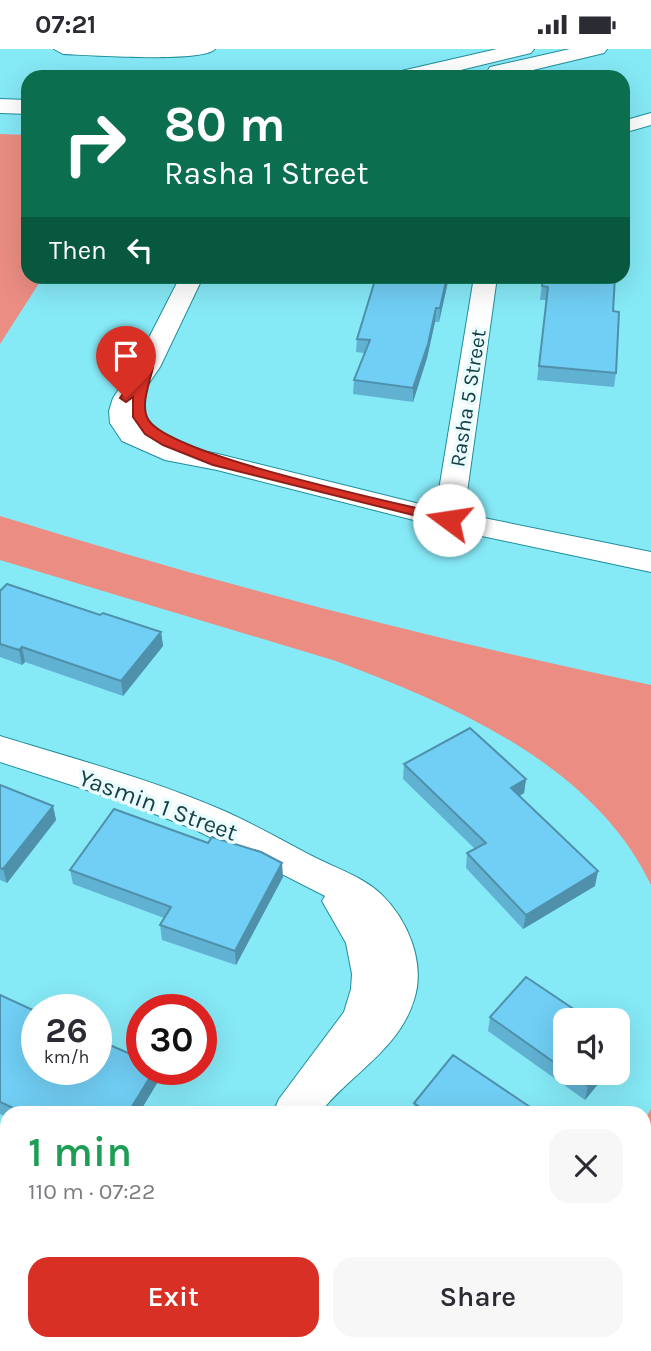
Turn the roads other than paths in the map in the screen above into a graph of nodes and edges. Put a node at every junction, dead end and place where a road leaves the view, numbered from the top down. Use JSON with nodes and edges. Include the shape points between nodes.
{"nodes":[{"id":1,"x":63,"y":49,"type":"edge"},
{"id":2,"x":206,"y":49,"type":"edge"},
{"id":3,"x":524,"y":49,"type":"edge"},
{"id":4,"x":597,"y":49,"type":"edge"},
{"id":5,"x":435,"y":70,"type":"edge"},
{"id":6,"x":508,"y":70,"type":"edge"},
{"id":7,"x":0,"y":106,"type":"edge"},
{"id":8,"x":21,"y":107,"type":"edge"},
{"id":9,"x":651,"y":119,"type":"edge"},
{"id":10,"x":0,"y":123,"type":"edge"},
{"id":11,"x":21,"y":124,"type":"edge"},
{"id":12,"x":630,"y":125,"type":"edge"},
{"id":13,"x":188,"y":284,"type":"edge"},
{"id":14,"x":485,"y":284,"type":"edge"},
{"id":15,"x":449,"y":520,"type":"junction"},
{"id":16,"x":651,"y":562,"type":"edge"},
{"id":17,"x":0,"y":749,"type":"edge"},
{"id":18,"x":300,"y":1106,"type":"edge"}],
"edges":[{"from":1,"to":2,"type":"street","via":[[171,58]]},
{"from":3,"to":5,"type":"street"},
{"from":4,"to":6,"type":"street"},
{"from":7,"to":8,"type":"street"},
{"from":9,"to":12,"type":"street"},
{"from":10,"to":11,"type":"street"},
{"from":13,"to":15,"type":"street","via":[[147,367],[126,398],[122,411],[132,435],[165,451]]},
{"from":14,"to":15,"type":"street","name":"Rasha 5 Street"},
{"from":15,"to":16,"type":"street"},
{"from":17,"to":18,"type":"street","name":"Yasmin 1 Street","via":[[207,820],[311,872],[336,895],[364,934],[372,962],[371,990],[362,1019]]}]}
